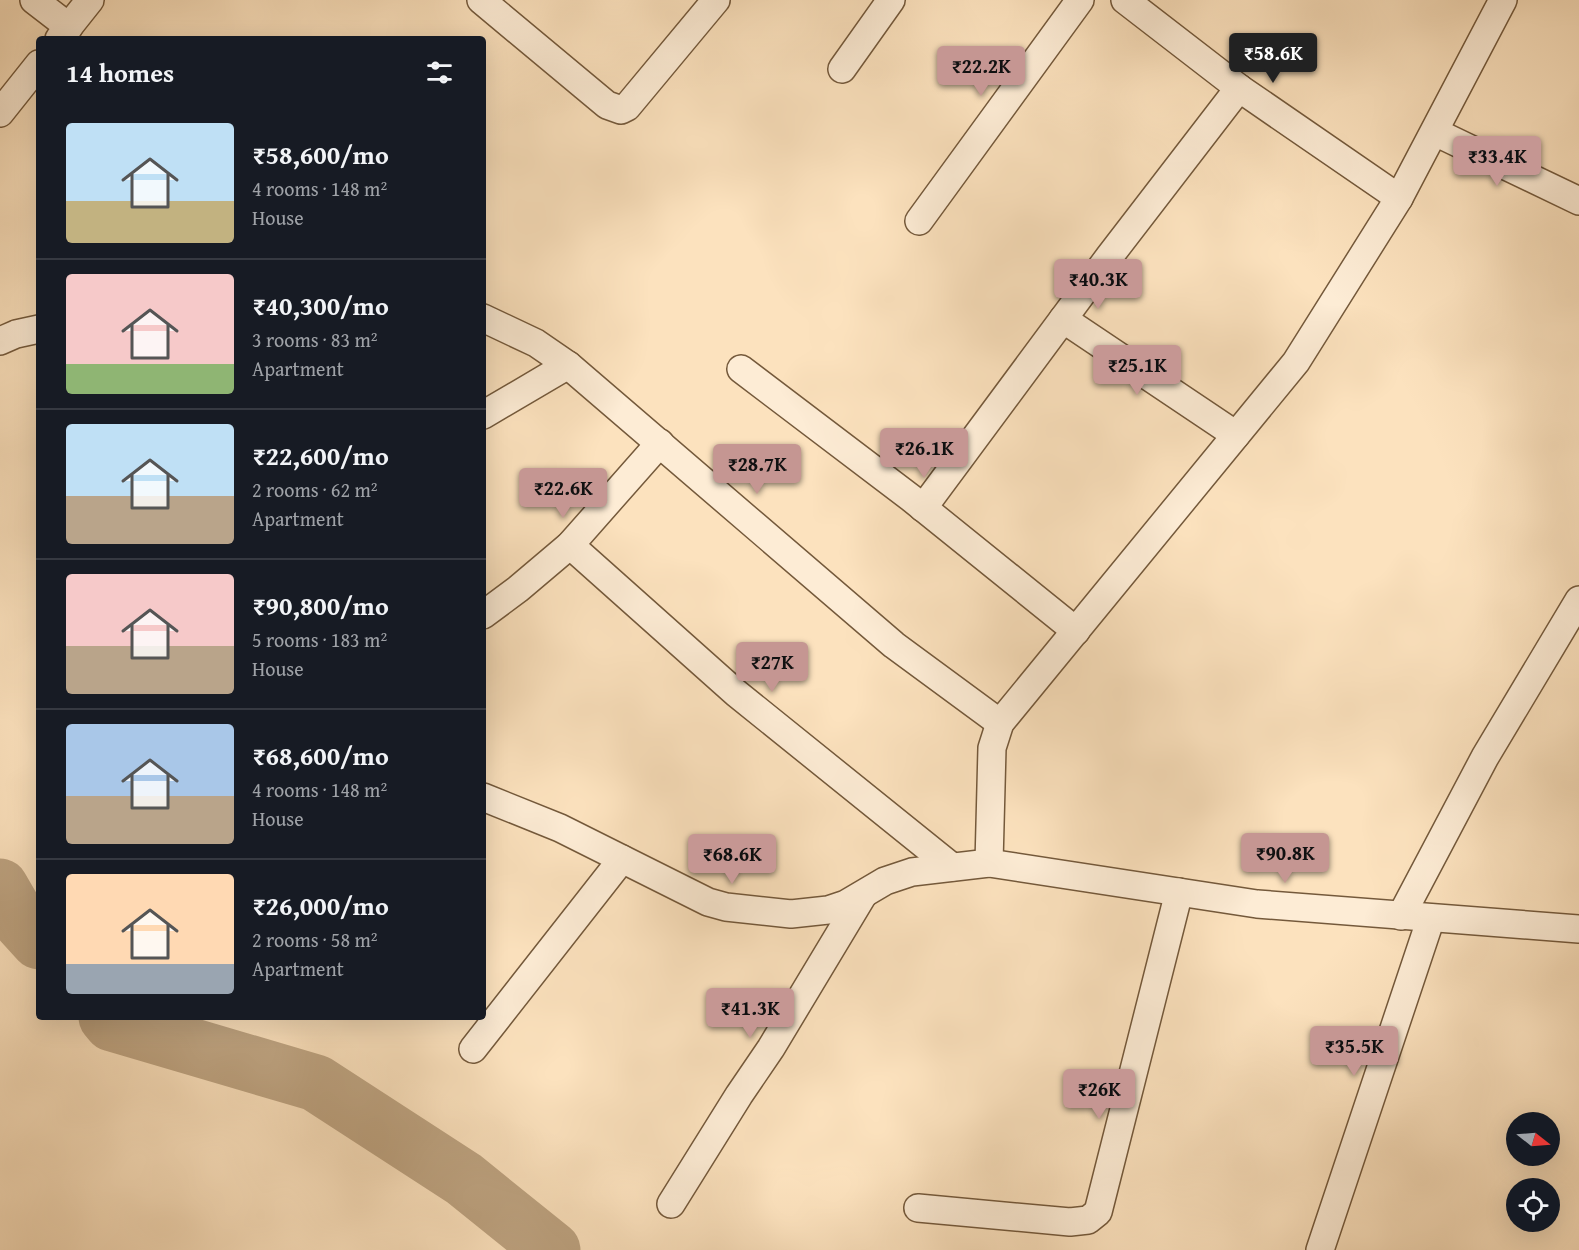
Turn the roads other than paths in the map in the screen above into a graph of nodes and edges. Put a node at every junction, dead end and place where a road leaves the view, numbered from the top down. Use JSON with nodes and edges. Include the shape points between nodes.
{"nodes":[{"id":1,"x":34,"y":0,"type":"edge"},
{"id":2,"x":90,"y":0,"type":"edge"},
{"id":3,"x":481,"y":0,"type":"edge"},
{"id":4,"x":716,"y":0,"type":"edge"},
{"id":5,"x":891,"y":0,"type":"edge"},
{"id":6,"x":1080,"y":0,"type":"edge"},
{"id":7,"x":1125,"y":0,"type":"edge"},
{"id":8,"x":1503,"y":0,"type":"edge"},
{"id":9,"x":64,"y":33,"type":"edge"},
{"id":10,"x":36,"y":68,"type":"edge"},
{"id":11,"x":842,"y":69,"type":"dead end"},
{"id":12,"x":1239,"y":88,"type":"junction"},
{"id":13,"x":1,"y":111,"type":"edge"},
{"id":14,"x":1435,"y":132,"type":"junction"},
{"id":15,"x":1399,"y":198,"type":"junction"},
{"id":16,"x":1579,"y":201,"type":"edge"},
{"id":17,"x":919,"y":221,"type":"dead end"},
{"id":18,"x":486,"y":319,"type":"edge"},
{"id":19,"x":1063,"y":319,"type":"junction"},
{"id":20,"x":36,"y":330,"type":"edge"},
{"id":21,"x":0,"y":341,"type":"edge"},
{"id":22,"x":568,"y":364,"type":"junction"},
{"id":23,"x":741,"y":369,"type":"dead end"},
{"id":24,"x":486,"y":413,"type":"edge"},
{"id":25,"x":1236,"y":435,"type":"junction"},
{"id":26,"x":660,"y":443,"type":"junction"},
{"id":27,"x":923,"y":508,"type":"junction"},
{"id":28,"x":570,"y":545,"type":"junction"},
{"id":29,"x":1579,"y":600,"type":"edge"},
{"id":30,"x":486,"y":613,"type":"edge"},
{"id":31,"x":1076,"y":631,"type":"junction"},
{"id":32,"x":1000,"y":723,"type":"junction"},
{"id":33,"x":486,"y":798,"type":"edge"},
{"id":34,"x":622,"y":859,"type":"junction"},
{"id":35,"x":989,"y":862,"type":"junction"},
{"id":36,"x":952,"y":867,"type":"junction"},
{"id":37,"x":1179,"y":892,"type":"junction"},
{"id":38,"x":863,"y":896,"type":"junction"},
{"id":39,"x":1401,"y":916,"type":"junction"},
{"id":40,"x":1431,"y":918,"type":"junction"},
{"id":41,"x":1579,"y":928,"type":"edge"},
{"id":42,"x":473,"y":1049,"type":"dead end"},
{"id":43,"x":671,"y":1204,"type":"dead end"},
{"id":44,"x":918,"y":1208,"type":"dead end"},
{"id":45,"x":1320,"y":1250,"type":"edge"}],
"edges":[{"from":1,"to":9,"type":"street"},
{"from":2,"to":9,"type":"street"},
{"from":3,"to":4,"type":"street","via":[[607,105],[621,110]]},
{"from":5,"to":11,"type":"street"},
{"from":6,"to":17,"type":"street"},
{"from":7,"to":12,"type":"street"},
{"from":8,"to":14,"type":"street"},
{"from":10,"to":13,"type":"street"},
{"from":12,"to":15,"type":"street"},
{"from":12,"to":19,"type":"street"},
{"from":14,"to":15,"type":"street"},
{"from":14,"to":16,"type":"street"},
{"from":15,"to":25,"type":"street","via":[[1296,362]]},
{"from":18,"to":22,"type":"street","via":[[536,343]]},
{"from":19,"to":25,"type":"street"},
{"from":19,"to":27,"type":"street"},
{"from":20,"to":21,"type":"street"},
{"from":22,"to":24,"type":"street"},
{"from":22,"to":26,"type":"street"},
{"from":23,"to":27,"type":"street"},
{"from":25,"to":31,"type":"street"},
{"from":26,"to":28,"type":"street"},
{"from":26,"to":32,"type":"street","via":[[894,645]]},
{"from":27,"to":31,"type":"street"},
{"from":28,"to":30,"type":"street"},
{"from":28,"to":36,"type":"street","via":[[736,693]]},
{"from":29,"to":39,"type":"street","via":[[1485,757]]},
{"from":31,"to":32,"type":"street"},
{"from":32,"to":35,"type":"street","via":[[992,748]]},
{"from":33,"to":34,"type":"street"},
{"from":34,"to":38,"type":"street","via":[[708,902],[726,907],[791,914],[828,910]]},
{"from":34,"to":42,"type":"street"},
{"from":35,"to":36,"type":"street"},
{"from":35,"to":37,"type":"street"},
{"from":36,"to":38,"type":"street","via":[[912,872],[885,881]]},
{"from":37,"to":39,"type":"street","via":[[1257,904]]},
{"from":37,"to":44,"type":"street","via":[[1098,1212],[1088,1220],[1070,1222]]},
{"from":38,"to":43,"type":"street"},
{"from":39,"to":40,"type":"street"},
{"from":40,"to":41,"type":"street"},
{"from":40,"to":45,"type":"street"}]}
